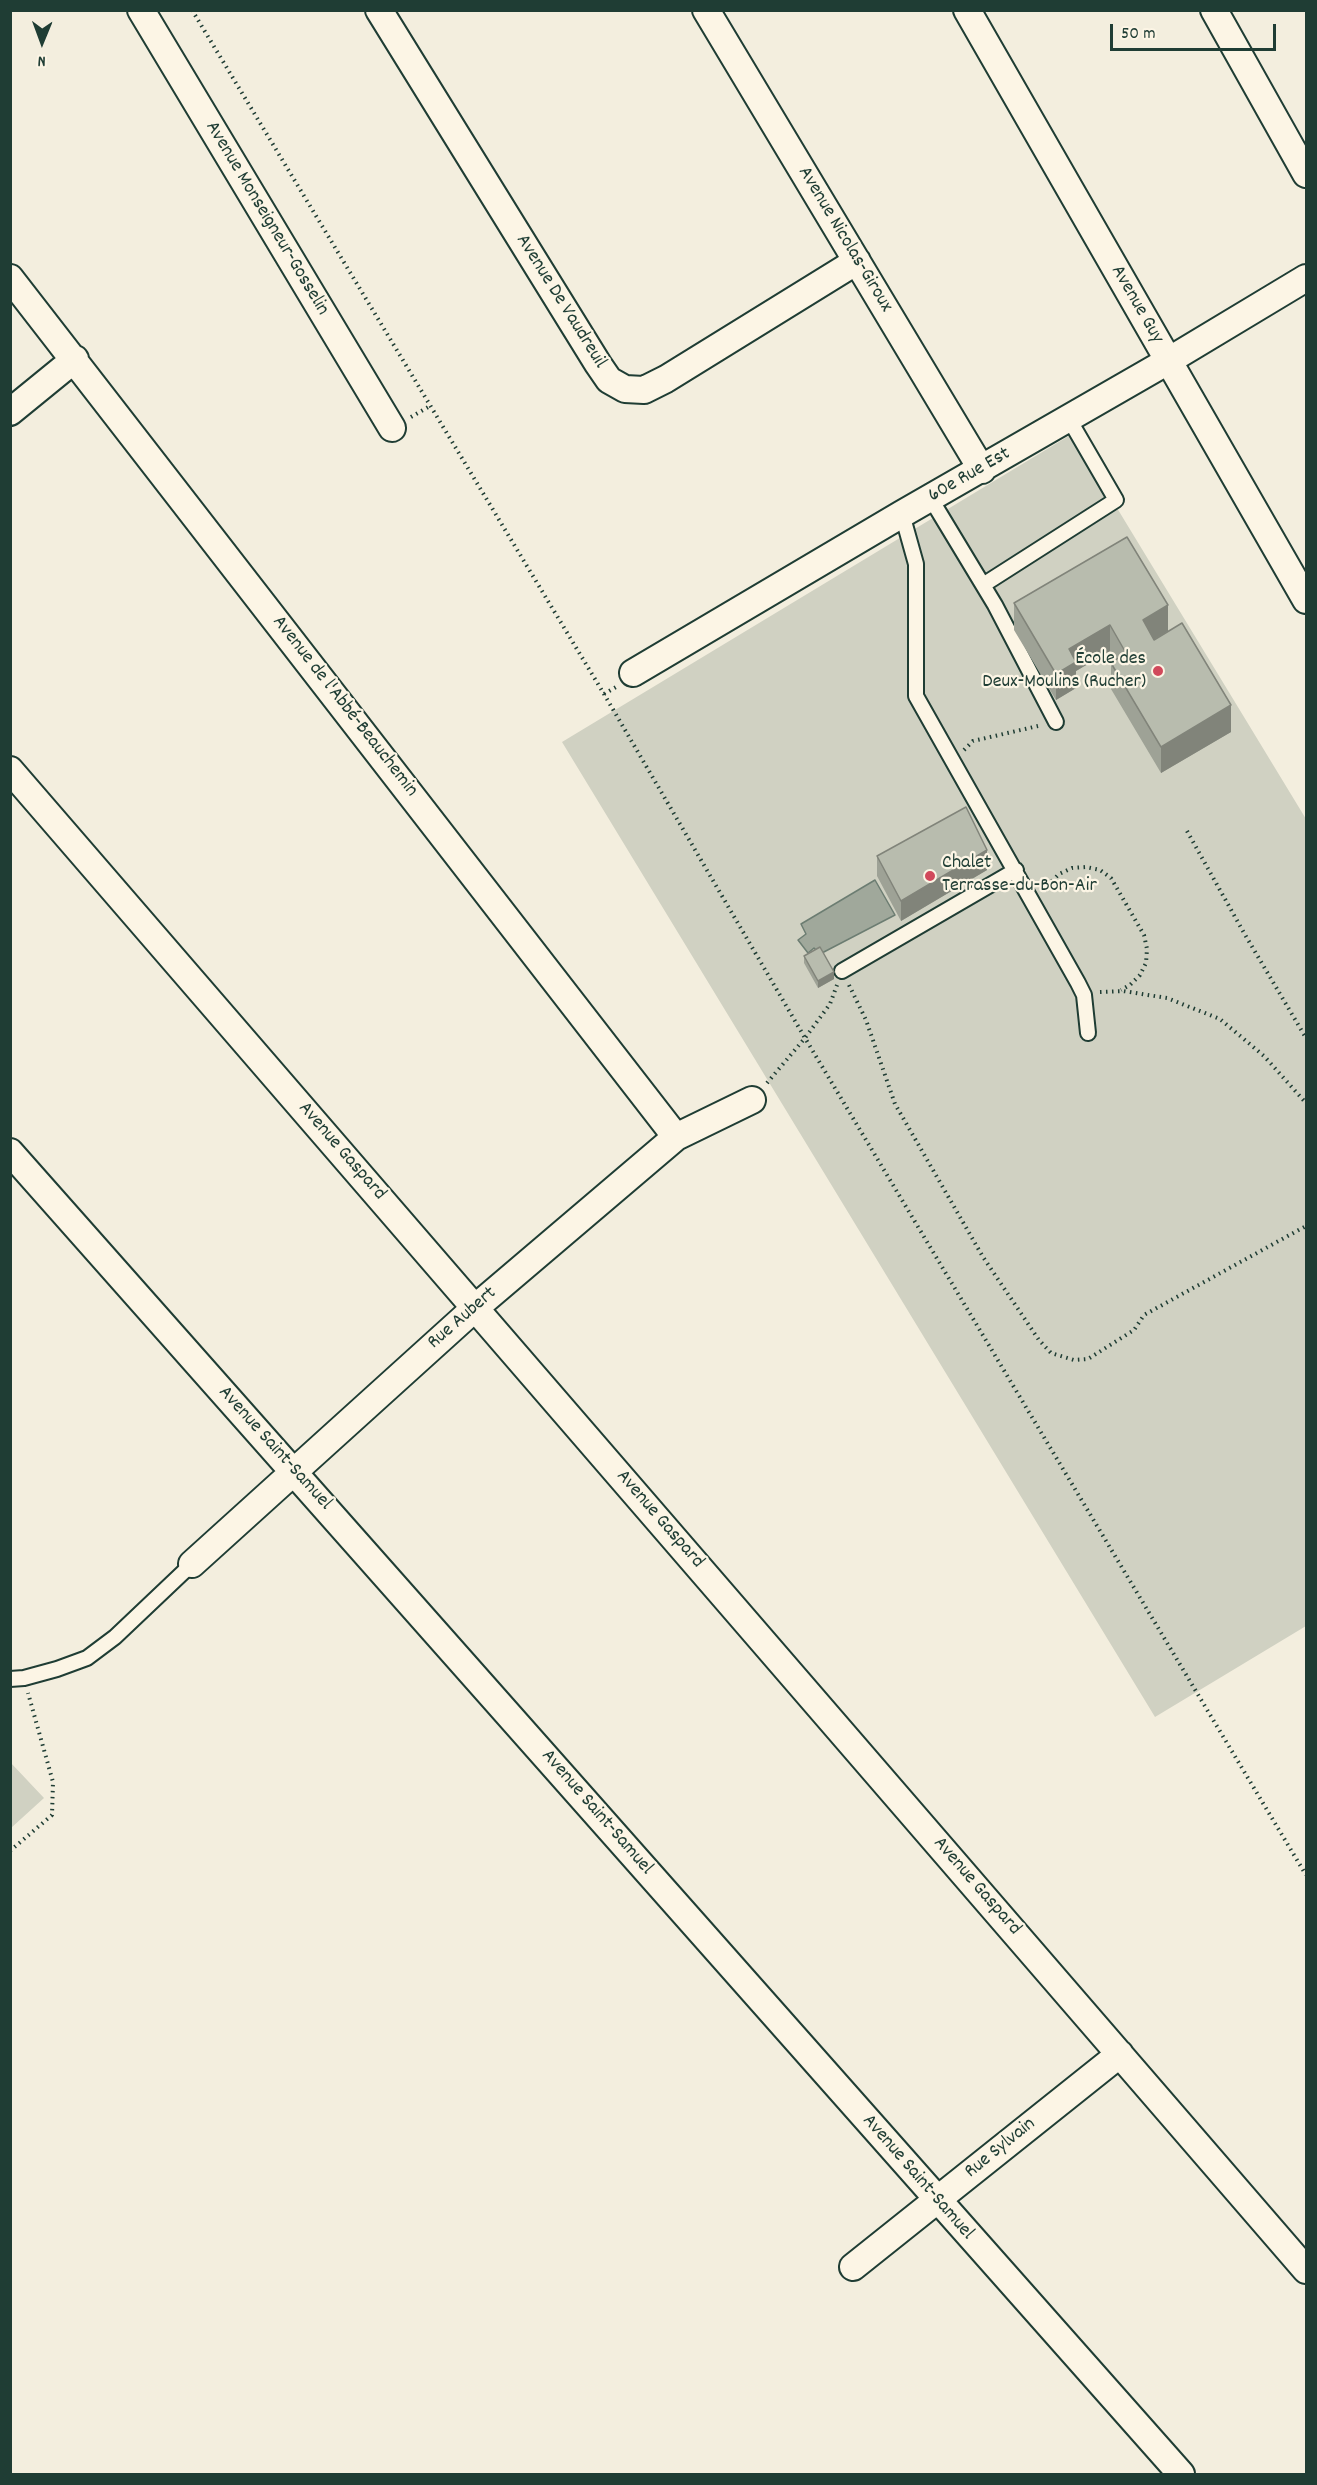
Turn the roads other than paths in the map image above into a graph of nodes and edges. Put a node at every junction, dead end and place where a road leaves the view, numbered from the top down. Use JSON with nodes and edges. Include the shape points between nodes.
{"nodes":[{"id":1,"x":141,"y":10,"type":"edge"},
{"id":2,"x":379,"y":10,"type":"edge"},
{"id":3,"x":706,"y":10,"type":"edge"},
{"id":4,"x":967,"y":10,"type":"edge"},
{"id":5,"x":1214,"y":10,"type":"edge"},
{"id":6,"x":1306,"y":174,"type":"edge"},
{"id":7,"x":857,"y":261,"type":"junction"},
{"id":8,"x":10,"y":278,"type":"edge"},
{"id":9,"x":1306,"y":278,"type":"edge"},
{"id":10,"x":75,"y":358,"type":"junction"},
{"id":11,"x":1168,"y":361,"type":"junction"},
{"id":12,"x":10,"y":412,"type":"edge"},
{"id":13,"x":1069,"y":419,"type":"junction"},
{"id":14,"x":392,"y":428,"type":"dead end"},
{"id":15,"x":982,"y":470,"type":"junction"},
{"id":16,"x":931,"y":499,"type":"junction"},
{"id":17,"x":902,"y":514,"type":"junction"},
{"id":18,"x":983,"y":585,"type":"junction"},
{"id":19,"x":1306,"y":600,"type":"edge"},
{"id":20,"x":633,"y":673,"type":"dead end"},
{"id":21,"x":1056,"y":722,"type":"road end"},
{"id":22,"x":10,"y":770,"type":"edge"},
{"id":23,"x":1016,"y":870,"type":"junction"},
{"id":24,"x":842,"y":971,"type":"road end"},
{"id":25,"x":1088,"y":1033,"type":"dead end"},
{"id":26,"x":752,"y":1100,"type":"road end"},
{"id":27,"x":676,"y":1137,"type":"junction"},
{"id":28,"x":10,"y":1152,"type":"edge"},
{"id":29,"x":475,"y":1308,"type":"junction"},
{"id":30,"x":294,"y":1470,"type":"junction"},
{"id":31,"x":192,"y":1564,"type":"joint"},
{"id":32,"x":17,"y":1678,"type":"edge"},
{"id":33,"x":1120,"y":2054,"type":"junction"},
{"id":34,"x":937,"y":2200,"type":"junction"},
{"id":35,"x":853,"y":2267,"type":"dead end"},
{"id":36,"x":1306,"y":2270,"type":"edge"},
{"id":37,"x":1181,"y":2475,"type":"edge"}],
"edges":[{"from":1,"to":14,"type":"street","name":"Avenue Monseigneur-Gosselin"},
{"from":2,"to":7,"type":"street","name":"Avenue De Vaudreuil","via":[[598,364],[609,380],[625,389],[644,390],[666,379]]},
{"from":3,"to":7,"type":"street","name":"Avenue Nicolas-Giroux"},
{"from":4,"to":11,"type":"street","name":"Avenue Guy"},
{"from":5,"to":6,"type":"street"},
{"from":7,"to":15,"type":"street","name":"Avenue Nicolas-Giroux"},
{"from":8,"to":10,"type":"street","name":"Avenue de l'Abbé-Beauchemin"},
{"from":9,"to":11,"type":"street","name":"60e Rue Est"},
{"from":10,"to":12,"type":"street"},
{"from":10,"to":27,"type":"street","name":"Avenue de l'Abbé-Beauchemin"},
{"from":11,"to":13,"type":"street","name":"60e Rue Est"},
{"from":11,"to":19,"type":"street","name":"Avenue Guy"},
{"from":13,"to":15,"type":"street","name":"60e Rue Est"},
{"from":13,"to":18,"type":"lane","via":[[1116,500]]},
{"from":15,"to":16,"type":"street","name":"60e Rue Est"},
{"from":16,"to":17,"type":"street","name":"60e Rue Est"},
{"from":16,"to":18,"type":"lane"},
{"from":17,"to":20,"type":"street","name":"60e Rue Est"},
{"from":17,"to":23,"type":"lane","via":[[916,564],[916,696]]},
{"from":18,"to":21,"type":"lane"},
{"from":22,"to":29,"type":"street","name":"Avenue Gaspard"},
{"from":23,"to":24,"type":"lane"},
{"from":23,"to":25,"type":"lane","via":[[1084,995]]},
{"from":26,"to":27,"type":"street","name":"Rue Aubert"},
{"from":27,"to":29,"type":"street","name":"Rue Aubert"},
{"from":28,"to":30,"type":"street","name":"Avenue Saint-Samuel"},
{"from":29,"to":30,"type":"street","name":"Rue Aubert"},
{"from":29,"to":33,"type":"street","name":"Avenue Gaspard"},
{"from":30,"to":31,"type":"street","name":"Rue Aubert"},
{"from":30,"to":34,"type":"street","name":"Avenue Saint-Samuel"},
{"from":31,"to":32,"type":"lane","via":[[115,1637],[87,1658]]},
{"from":33,"to":34,"type":"street","name":"Rue Sylvain"},
{"from":33,"to":36,"type":"street","name":"Avenue Gaspard"},
{"from":34,"to":35,"type":"street","name":"Rue Sylvain"},
{"from":34,"to":37,"type":"street","name":"Avenue Saint-Samuel"}]}
